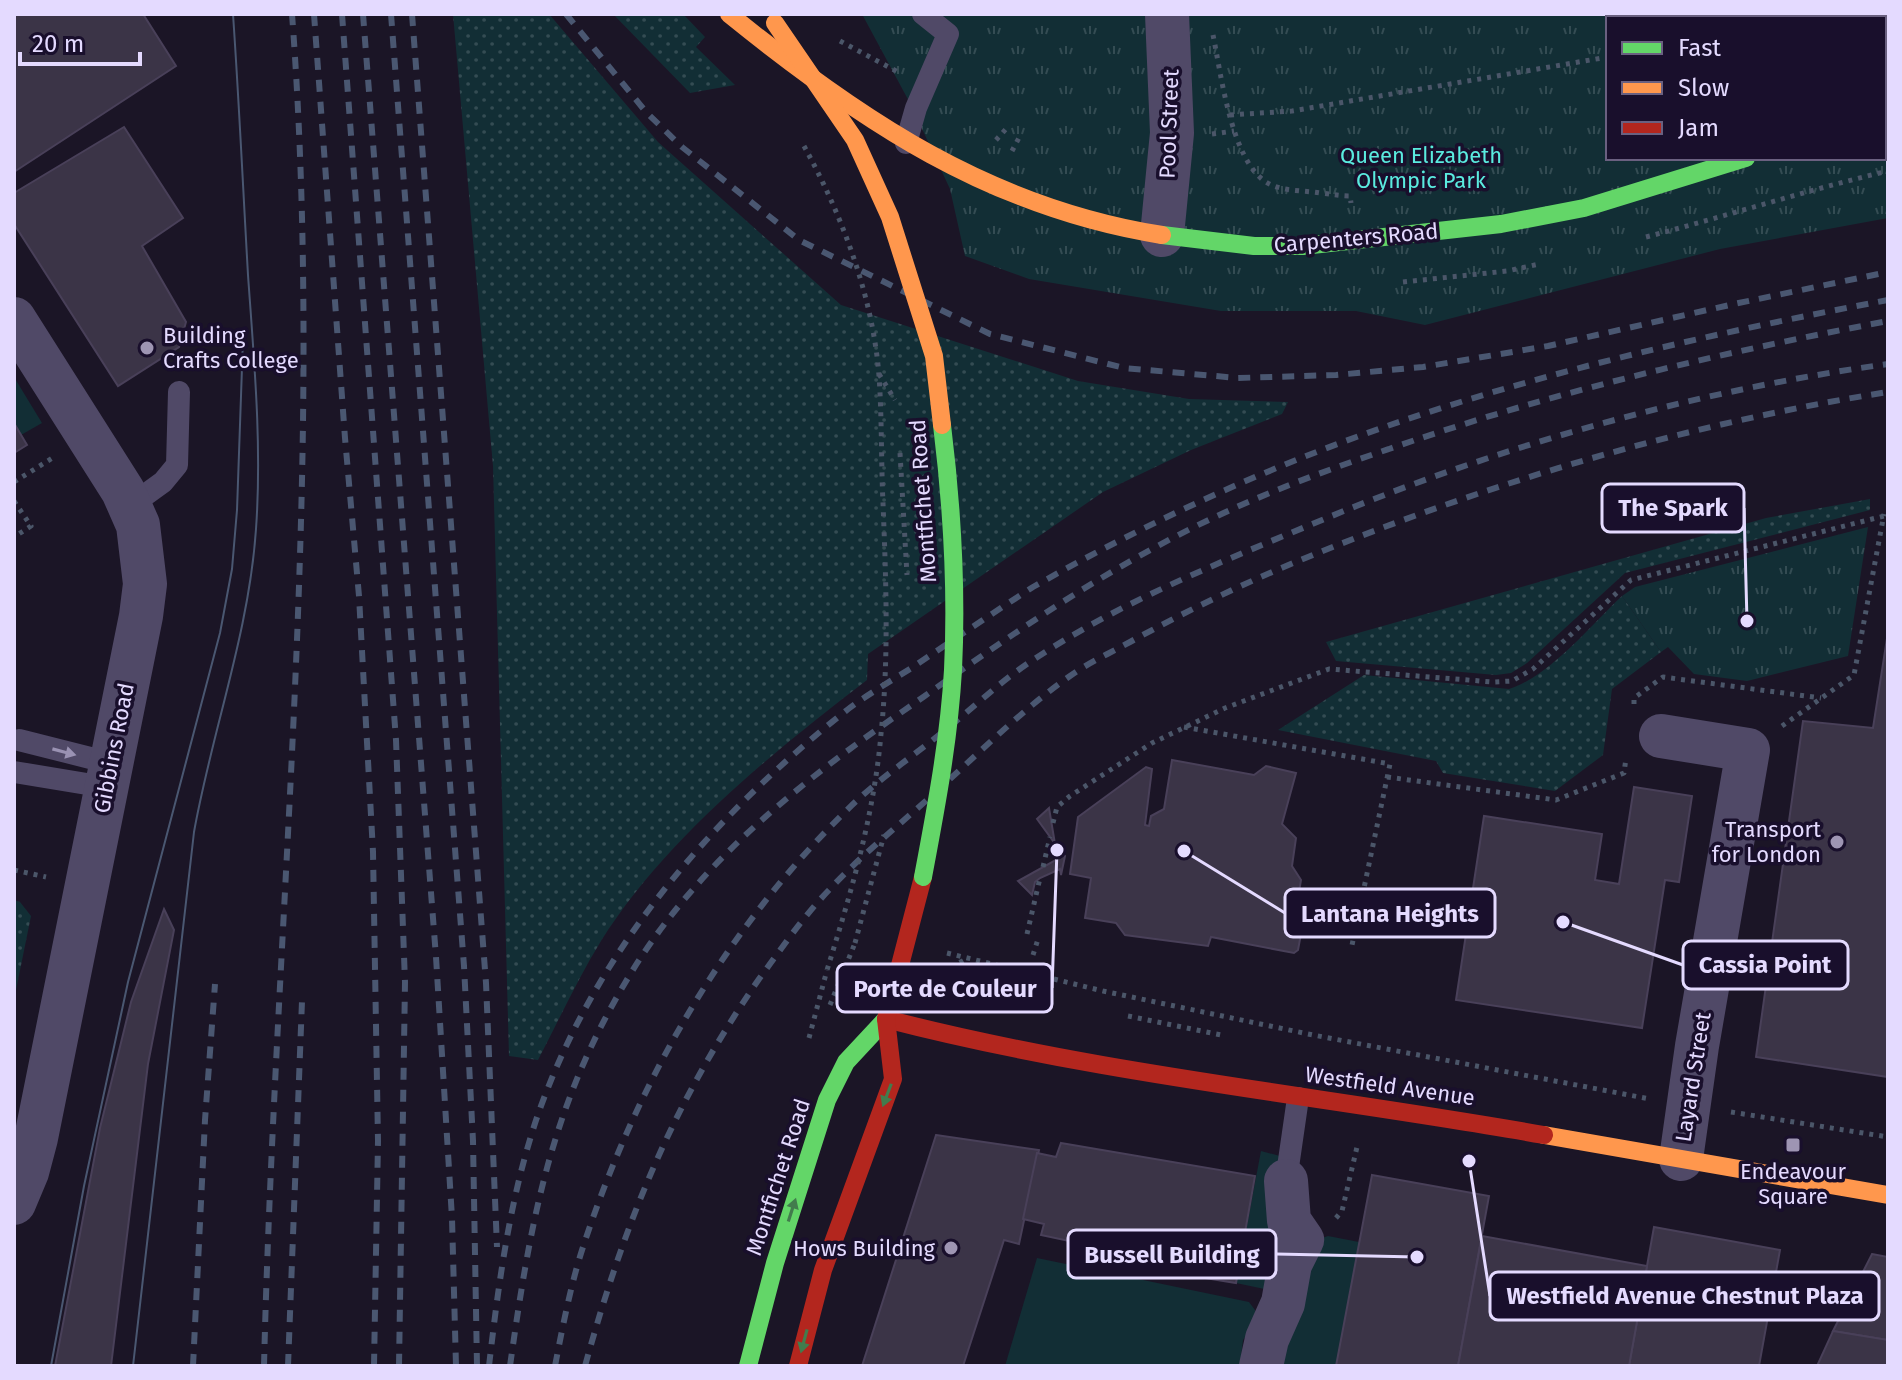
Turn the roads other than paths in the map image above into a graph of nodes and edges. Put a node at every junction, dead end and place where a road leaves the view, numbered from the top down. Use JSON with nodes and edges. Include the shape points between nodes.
{"nodes":[{"id":1,"x":729,"y":14,"type":"edge"},
{"id":2,"x":769,"y":14,"type":"edge"},
{"id":3,"x":923,"y":14,"type":"edge"},
{"id":4,"x":1167,"y":14,"type":"edge"},
{"id":5,"x":906,"y":143,"type":"junction"},
{"id":6,"x":1740,"y":160,"type":"edge"},
{"id":7,"x":1162,"y":235,"type":"junction"},
{"id":8,"x":14,"y":319,"type":"edge"},
{"id":9,"x":179,"y":392,"type":"dead end"},
{"id":10,"x":130,"y":506,"type":"junction"},
{"id":11,"x":1641,"y":731,"type":"road end"},
{"id":12,"x":19,"y":740,"type":"dead end"},
{"id":13,"x":14,"y":772,"type":"edge"},
{"id":14,"x":108,"y":775,"type":"junction"},
{"id":15,"x":886,"y":1019,"type":"junction"},
{"id":16,"x":1298,"y":1098,"type":"junction"},
{"id":17,"x":1681,"y":1159,"type":"junction"},
{"id":18,"x":1286,"y":1181,"type":"joint"},
{"id":19,"x":1888,"y":1195,"type":"edge"},
{"id":20,"x":14,"y":1203,"type":"edge"},
{"id":21,"x":748,"y":1366,"type":"edge"},
{"id":22,"x":798,"y":1366,"type":"edge"},
{"id":23,"x":1261,"y":1366,"type":"edge"}],
"edges":[{"from":1,"to":5,"type":"street","name":"Carpenters Road","via":[[782,58]]},
{"from":2,"to":15,"type":"street","name":"Montfichet Road","bridge":true,"via":[[855,140],[890,217],[934,356],[953,513],[953,670],[944,762],[923,877]]},
{"from":3,"to":5,"type":"lane","via":[[948,34]]},
{"from":4,"to":7,"type":"street","name":"Pool Street","via":[[1172,133]]},
{"from":5,"to":7,"type":"street","name":"Carpenters Road","via":[[1044,204]]},
{"from":6,"to":7,"type":"street","name":"Carpenters Road","via":[[1584,208],[1511,223],[1304,246],[1236,245]]},
{"from":8,"to":10,"type":"street","name":"Gibbins Road"},
{"from":9,"to":10,"type":"lane","via":[[177,465]]},
{"from":10,"to":14,"type":"street","name":"Gibbins Road","via":[[138,525],[145,584]]},
{"from":11,"to":17,"type":"street","name":"Layard Street","via":[[1748,750]]},
{"from":12,"to":14,"type":"lane","one_way":true},
{"from":13,"to":14,"type":"lane"},
{"from":14,"to":20,"type":"street","name":"Gibbins Road","via":[[36,1138]]},
{"from":15,"to":16,"type":"street","name":"Westfield Avenue","via":[[979,1043]]},
{"from":21,"to":15,"type":"street","name":"Montfichet Road","one_way":true,"via":[[827,1100],[846,1062]]},
{"from":15,"to":22,"type":"street","name":"Montfichet Road","one_way":true,"via":[[893,1079],[823,1270]]},
{"from":16,"to":17,"type":"street","name":"Westfield Avenue","via":[[1438,1116]]},
{"from":16,"to":18,"type":"lane"},
{"from":17,"to":19,"type":"street","name":"Westfield Avenue"},
{"from":18,"to":23,"type":"street","via":[[1289,1221],[1302,1240]]}]}
